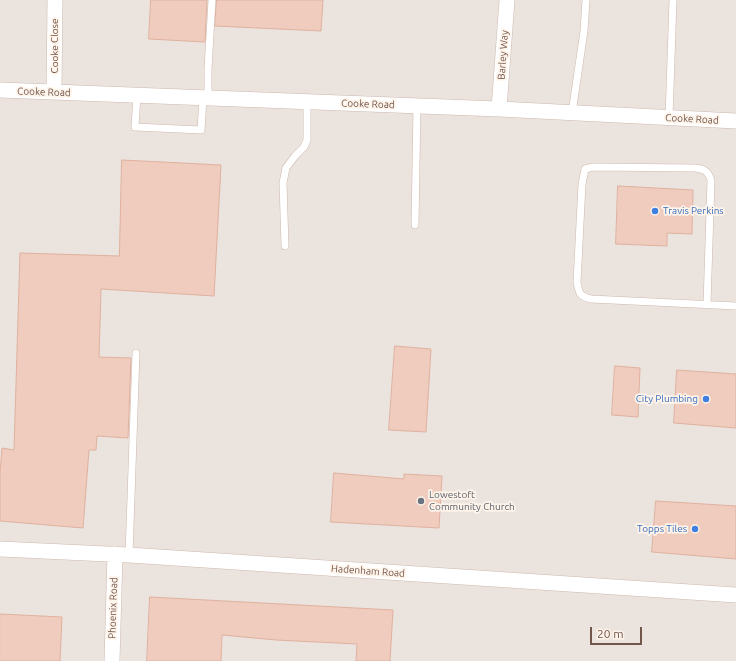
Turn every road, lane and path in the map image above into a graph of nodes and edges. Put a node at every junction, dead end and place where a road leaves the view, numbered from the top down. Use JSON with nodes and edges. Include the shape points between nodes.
{"nodes":[{"id":1,"x":55,"y":0,"type":"edge"},
{"id":2,"x":212,"y":0,"type":"edge"},
{"id":3,"x":507,"y":0,"type":"edge"},
{"id":4,"x":586,"y":0,"type":"edge"},
{"id":5,"x":673,"y":0,"type":"edge"},
{"id":6,"x":0,"y":90,"type":"edge"},
{"id":7,"x":54,"y":92,"type":"junction"},
{"id":8,"x":137,"y":96,"type":"junction"},
{"id":9,"x":205,"y":98,"type":"junction"},
{"id":10,"x":306,"y":102,"type":"junction"},
{"id":11,"x":417,"y":106,"type":"junction"},
{"id":12,"x":500,"y":109,"type":"junction"},
{"id":13,"x":572,"y":113,"type":"junction"},
{"id":14,"x":669,"y":118,"type":"junction"},
{"id":15,"x":736,"y":121,"type":"edge"},
{"id":16,"x":415,"y":225,"type":"dead end"},
{"id":17,"x":285,"y":246,"type":"dead end"},
{"id":18,"x":707,"y":304,"type":"junction"},
{"id":19,"x":736,"y":306,"type":"edge"},
{"id":20,"x":136,"y":353,"type":"dead end"},
{"id":21,"x":0,"y":549,"type":"edge"},
{"id":22,"x":122,"y":555,"type":"junction"},
{"id":23,"x":736,"y":595,"type":"edge"},
{"id":24,"x":112,"y":661,"type":"edge"}],
"edges":[{"from":1,"to":7,"type":"street","name":"Cooke Close"},
{"from":2,"to":9,"type":"lane"},
{"from":3,"to":12,"type":"street","name":"Barley Way"},
{"from":4,"to":13,"type":"lane"},
{"from":5,"to":14,"type":"lane"},
{"from":6,"to":7,"type":"street","name":"Cooke Road"},
{"from":7,"to":8,"type":"street","name":"Cooke Road"},
{"from":8,"to":9,"type":"street","name":"Cooke Road"},
{"from":8,"to":9,"type":"lane","via":[[135,127],[201,130]]},
{"from":9,"to":10,"type":"street","name":"Cooke Road"},
{"from":10,"to":11,"type":"street","name":"Cooke Road"},
{"from":10,"to":17,"type":"lane","via":[[307,140],[286,168],[282,183]]},
{"from":11,"to":12,"type":"street","name":"Cooke Road"},
{"from":11,"to":16,"type":"lane"},
{"from":12,"to":13,"type":"street","name":"Cooke Road"},
{"from":13,"to":14,"type":"street","name":"Cooke Road"},
{"from":14,"to":15,"type":"street","name":"Cooke Road"},
{"from":18,"to":18,"type":"lane","via":[[711,180],[709,173],[703,169],[586,169],[582,184],[577,274],[579,293],[591,299]]},
{"from":18,"to":19,"type":"lane"},
{"from":20,"to":22,"type":"lane"},
{"from":21,"to":22,"type":"street","name":"Hadenham Road"},
{"from":22,"to":23,"type":"street","name":"Hadenham Road"},
{"from":22,"to":24,"type":"street","name":"Phoenix Road"}]}
